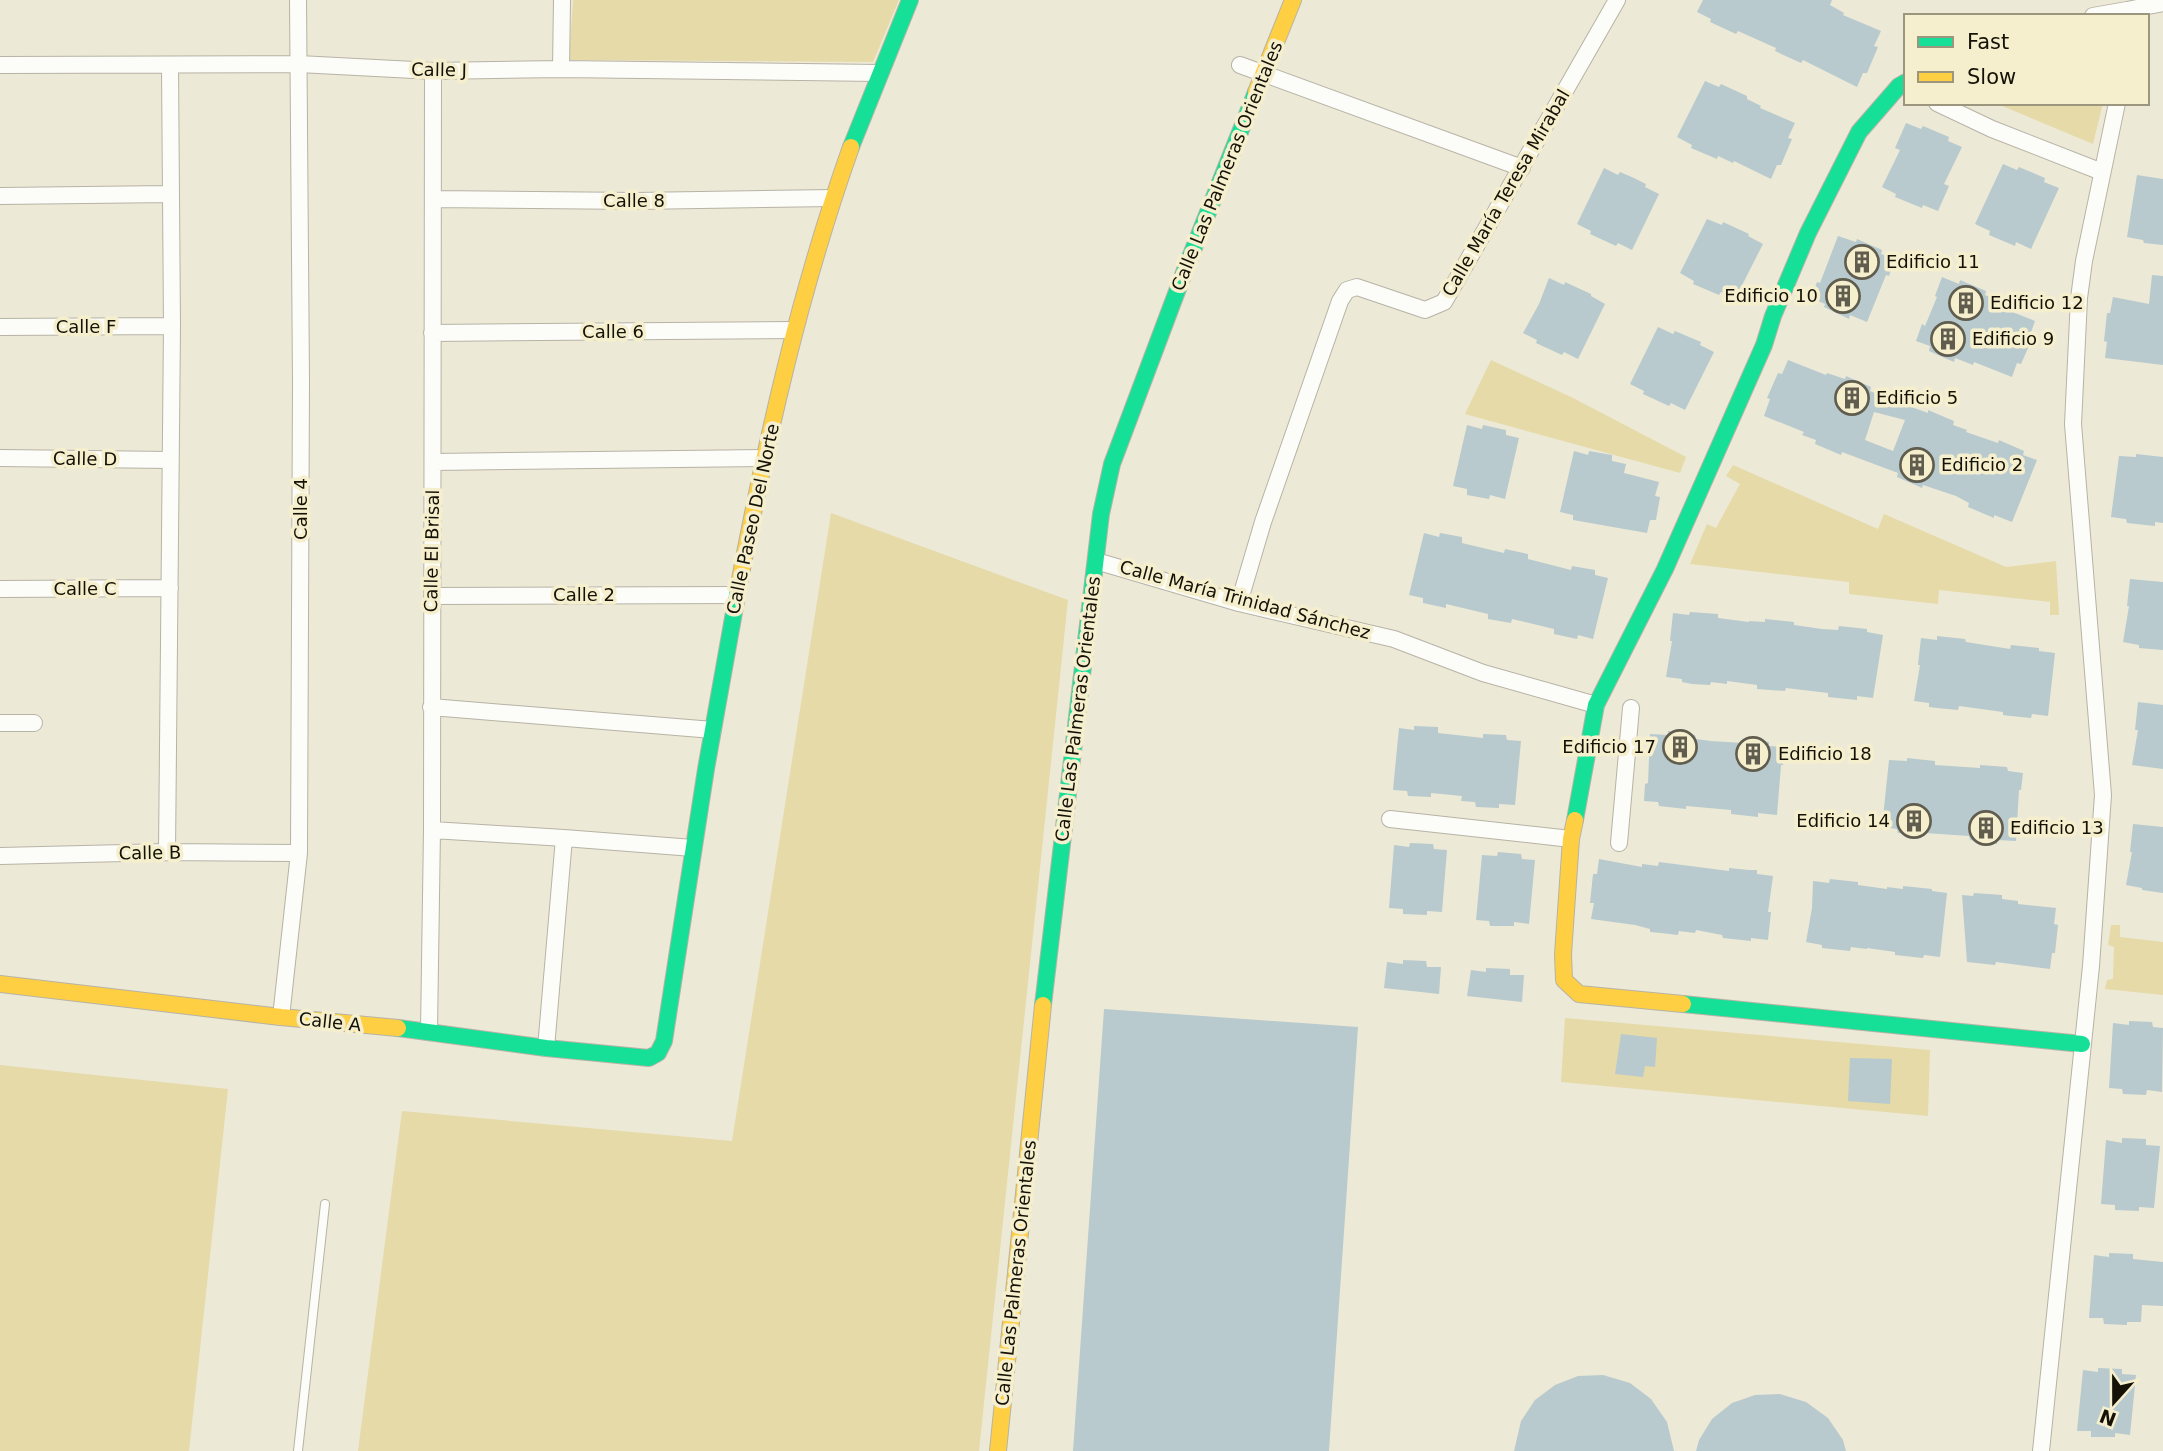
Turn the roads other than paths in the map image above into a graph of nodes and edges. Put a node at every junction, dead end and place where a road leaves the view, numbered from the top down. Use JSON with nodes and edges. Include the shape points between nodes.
{"nodes":[{"id":1,"x":298,"y":0,"type":"edge"},
{"id":2,"x":562,"y":0,"type":"edge"},
{"id":3,"x":911,"y":0,"type":"edge"},
{"id":4,"x":1293,"y":0,"type":"edge"},
{"id":5,"x":1617,"y":0,"type":"edge"},
{"id":6,"x":2163,"y":3,"type":"edge"},
{"id":7,"x":2127,"y":13,"type":"edge"},
{"id":8,"x":299,"y":64,"type":"junction"},
{"id":9,"x":0,"y":65,"type":"edge"},
{"id":10,"x":170,"y":65,"type":"junction"},
{"id":11,"x":1240,"y":65,"type":"dead end"},
{"id":12,"x":561,"y":69,"type":"junction"},
{"id":13,"x":433,"y":71,"type":"junction"},
{"id":14,"x":879,"y":73,"type":"junction"},
{"id":15,"x":1263,"y":73,"type":"junction"},
{"id":16,"x":1904,"y":86,"type":"edge"},
{"id":17,"x":1941,"y":105,"type":"edge"},
{"id":18,"x":2117,"y":105,"type":"edge"},
{"id":19,"x":1522,"y":167,"type":"junction"},
{"id":20,"x":2102,"y":172,"type":"junction"},
{"id":21,"x":170,"y":194,"type":"junction"},
{"id":22,"x":0,"y":196,"type":"edge"},
{"id":23,"x":834,"y":198,"type":"junction"},
{"id":24,"x":434,"y":200,"type":"junction"},
{"id":25,"x":172,"y":326,"type":"junction"},
{"id":26,"x":0,"y":327,"type":"edge"},
{"id":27,"x":795,"y":330,"type":"junction"},
{"id":28,"x":432,"y":333,"type":"junction"},
{"id":29,"x":0,"y":458,"type":"edge"},
{"id":30,"x":765,"y":458,"type":"junction"},
{"id":31,"x":170,"y":460,"type":"junction"},
{"id":32,"x":433,"y":462,"type":"junction"},
{"id":33,"x":1096,"y":561,"type":"junction"},
{"id":34,"x":0,"y":589,"type":"edge"},
{"id":35,"x":170,"y":589,"type":"junction"},
{"id":36,"x":736,"y":594,"type":"junction"},
{"id":37,"x":432,"y":596,"type":"junction"},
{"id":38,"x":1239,"y":603,"type":"junction"},
{"id":39,"x":1596,"y":705,"type":"junction"},
{"id":40,"x":431,"y":707,"type":"junction"},
{"id":41,"x":1631,"y":708,"type":"dead end"},
{"id":42,"x":0,"y":723,"type":"edge"},
{"id":43,"x":34,"y":723,"type":"dead end"},
{"id":44,"x":713,"y":730,"type":"junction"},
{"id":45,"x":1390,"y":819,"type":"dead end"},
{"id":46,"x":432,"y":830,"type":"junction"},
{"id":47,"x":564,"y":838,"type":"junction"},
{"id":48,"x":1572,"y":839,"type":"junction"},
{"id":49,"x":1619,"y":843,"type":"dead end"},
{"id":50,"x":693,"y":848,"type":"junction"},
{"id":51,"x":167,"y":852,"type":"junction"},
{"id":52,"x":299,"y":853,"type":"junction"},
{"id":53,"x":0,"y":856,"type":"edge"},
{"id":54,"x":0,"y":984,"type":"edge"},
{"id":55,"x":281,"y":1017,"type":"junction"},
{"id":56,"x":429,"y":1031,"type":"junction"},
{"id":57,"x":2082,"y":1044,"type":"junction"},
{"id":58,"x":546,"y":1048,"type":"junction"},
{"id":59,"x":658,"y":1053,"type":"joint"},
{"id":60,"x":325,"y":1204,"type":"dead end"},
{"id":61,"x":298,"y":1451,"type":"edge"},
{"id":62,"x":999,"y":1451,"type":"edge"},
{"id":63,"x":2041,"y":1451,"type":"edge"}],
"edges":[{"from":1,"to":8,"type":"street","name":"Calle 4"},
{"from":2,"to":12,"type":"street"},
{"from":3,"to":14,"type":"street","name":"Calle Paseo Del Norte"},
{"from":4,"to":15,"type":"street","name":"Calle Las Palmeras Orientales"},
{"from":5,"to":19,"type":"street","name":"Calle María Teresa Mirabal"},
{"from":6,"to":7,"type":"street"},
{"from":8,"to":10,"type":"street","name":"Calle J"},
{"from":8,"to":13,"type":"street","name":"Calle J"},
{"from":8,"to":52,"type":"street","name":"Calle 4"},
{"from":9,"to":10,"type":"street","name":"Calle J"},
{"from":10,"to":21,"type":"street"},
{"from":11,"to":15,"type":"street"},
{"from":12,"to":13,"type":"street","name":"Calle J"},
{"from":12,"to":14,"type":"street","name":"Calle J"},
{"from":13,"to":24,"type":"street","name":"Calle El Brisal"},
{"from":14,"to":23,"type":"street","name":"Calle Paseo Del Norte"},
{"from":15,"to":19,"type":"street"},
{"from":15,"to":33,"type":"street","name":"Calle Las Palmeras Orientales","via":[[1112,464]]},
{"from":16,"to":39,"type":"street","via":[[1859,132],[1808,233],[1671,557]]},
{"from":17,"to":20,"type":"street"},
{"from":18,"to":20,"type":"street"},
{"from":19,"to":38,"type":"street","name":"Calle María Teresa Mirabal","via":[[1444,302],[1425,310],[1357,287],[1347,290],[1263,522]]},
{"from":20,"to":57,"type":"street","via":[[2078,298],[2073,424],[2103,795]]},
{"from":21,"to":22,"type":"street"},
{"from":21,"to":25,"type":"street"},
{"from":23,"to":24,"type":"street","name":"Calle 8"},
{"from":23,"to":27,"type":"street","name":"Calle Paseo Del Norte"},
{"from":24,"to":28,"type":"street","name":"Calle El Brisal"},
{"from":25,"to":26,"type":"street","name":"Calle F"},
{"from":25,"to":31,"type":"street"},
{"from":27,"to":28,"type":"street","name":"Calle 6"},
{"from":27,"to":30,"type":"street","name":"Calle Paseo Del Norte"},
{"from":28,"to":32,"type":"street","name":"Calle El Brisal"},
{"from":29,"to":31,"type":"street","name":"Calle D"},
{"from":30,"to":32,"type":"street"},
{"from":30,"to":36,"type":"street","name":"Calle Paseo Del Norte"},
{"from":31,"to":35,"type":"street"},
{"from":32,"to":37,"type":"street","name":"Calle El Brisal"},
{"from":33,"to":38,"type":"street","name":"Calle María Trinidad Sánchez"},
{"from":33,"to":62,"type":"street","name":"Calle Las Palmeras Orientales","via":[[1049,948]]},
{"from":34,"to":35,"type":"street","name":"Calle C"},
{"from":35,"to":51,"type":"street"},
{"from":36,"to":37,"type":"street","name":"Calle 2"},
{"from":36,"to":44,"type":"street","name":"Calle Paseo Del Norte"},
{"from":37,"to":40,"type":"street","name":"Calle El Brisal"},
{"from":38,"to":39,"type":"street","name":"Calle María Trinidad Sánchez","via":[[1394,639],[1483,673]]},
{"from":39,"to":48,"type":"street"},
{"from":40,"to":44,"type":"street"},
{"from":40,"to":46,"type":"street","name":"Calle El Brisal"},
{"from":41,"to":49,"type":"street"},
{"from":42,"to":43,"type":"street"},
{"from":44,"to":50,"type":"street","name":"Calle Paseo Del Norte"},
{"from":45,"to":48,"type":"street"},
{"from":46,"to":47,"type":"street"},
{"from":46,"to":56,"type":"street","name":"Calle El Brisal"},
{"from":47,"to":50,"type":"street"},
{"from":47,"to":58,"type":"street"},
{"from":48,"to":57,"type":"street","via":[[1563,967],[1564,980],[1579,994]]},
{"from":50,"to":59,"type":"street","name":"Calle Paseo Del Norte","via":[[664,1041]]},
{"from":51,"to":52,"type":"street","name":"Calle B"},
{"from":51,"to":53,"type":"street","name":"Calle B"},
{"from":52,"to":55,"type":"street","name":"Calle 4"},
{"from":54,"to":55,"type":"street","name":"Calle A"},
{"from":55,"to":56,"type":"street","name":"Calle A"},
{"from":56,"to":58,"type":"street","name":"Calle A"},
{"from":57,"to":63,"type":"street"},
{"from":58,"to":59,"type":"street","name":"Calle A","via":[[649,1058]]},
{"from":60,"to":61,"type":"lane"}]}
